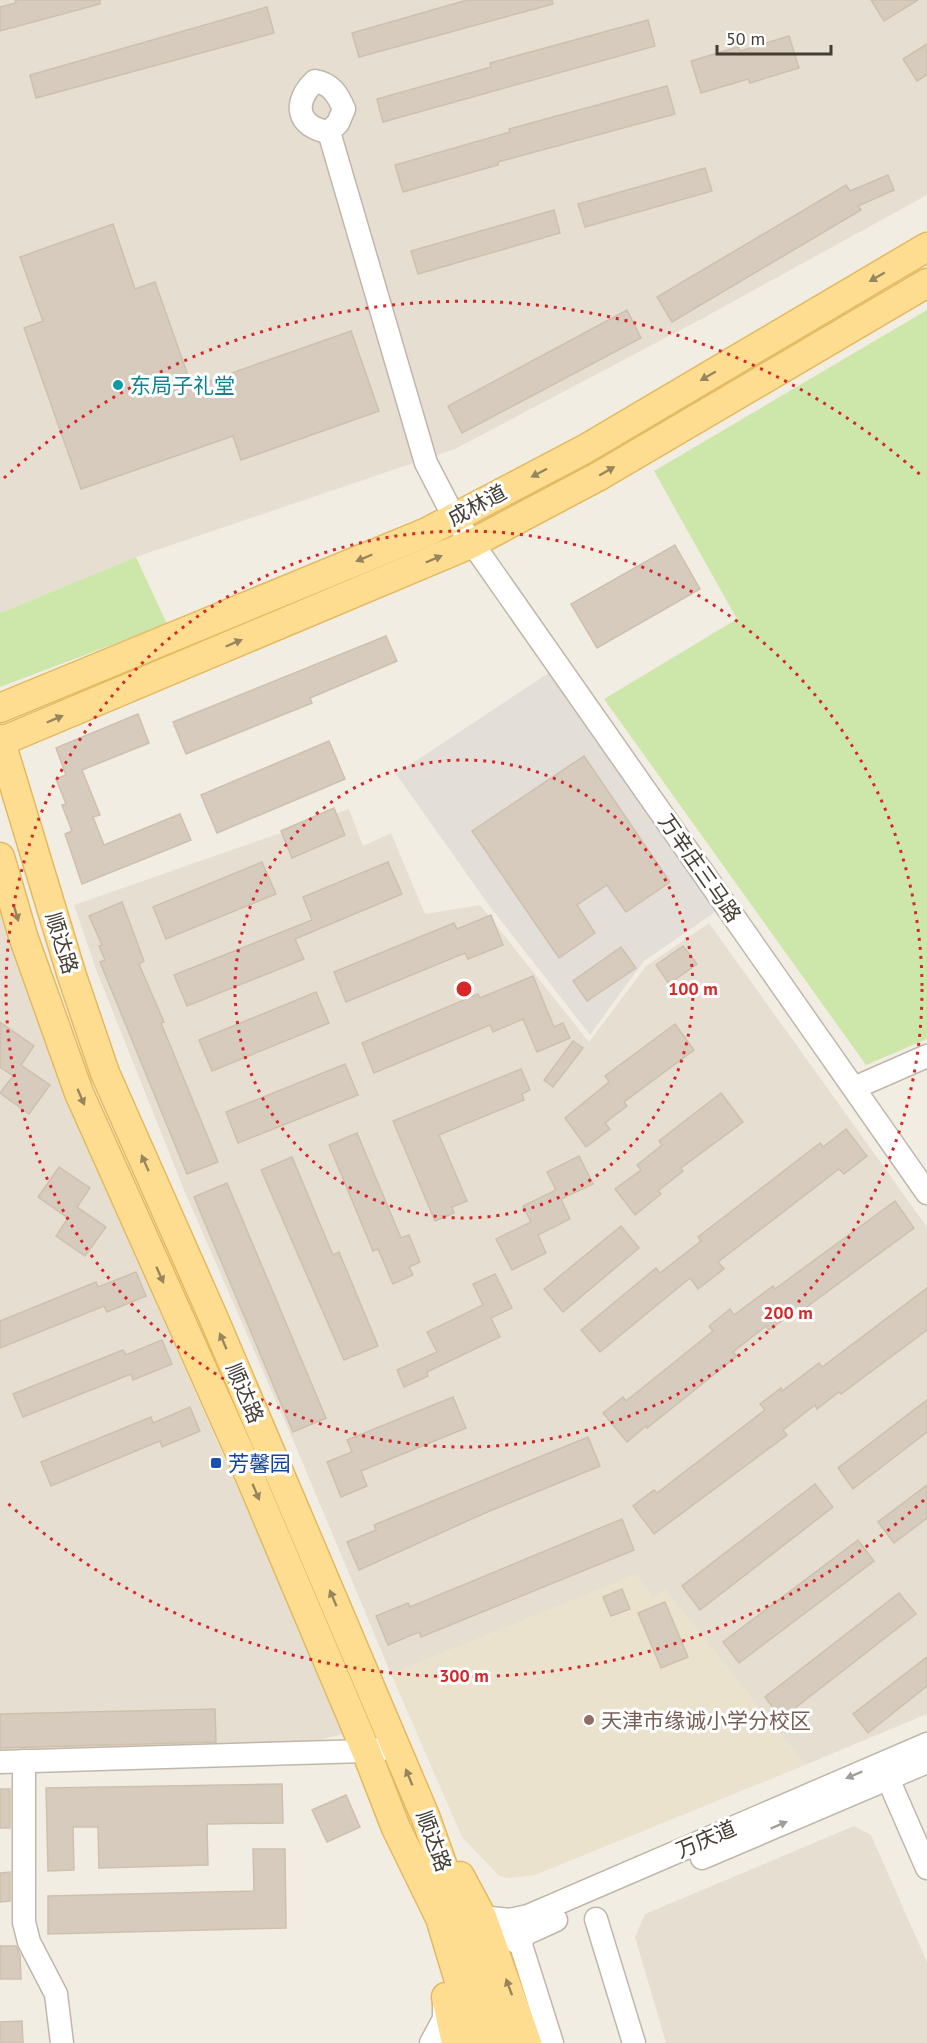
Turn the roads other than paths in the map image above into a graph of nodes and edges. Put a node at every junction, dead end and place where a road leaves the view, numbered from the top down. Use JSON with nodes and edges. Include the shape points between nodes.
{"nodes":[{"id":1,"x":329,"y":132,"type":"dead end"},
{"id":2,"x":927,"y":248,"type":"edge"},
{"id":3,"x":927,"y":283,"type":"edge"},
{"id":4,"x":454,"y":517,"type":"junction"},
{"id":5,"x":473,"y":543,"type":"junction"},
{"id":6,"x":0,"y":708,"type":"edge"},
{"id":7,"x":0,"y":741,"type":"edge"},
{"id":8,"x":0,"y":857,"type":"edge"},
{"id":9,"x":927,"y":1056,"type":"edge"},
{"id":10,"x":854,"y":1088,"type":"junction"},
{"id":11,"x":927,"y":1193,"type":"edge"},
{"id":12,"x":927,"y":1744,"type":"edge"},
{"id":13,"x":397,"y":1748,"type":"junction"},
{"id":14,"x":366,"y":1751,"type":"junction"},
{"id":15,"x":24,"y":1761,"type":"junction"},
{"id":16,"x":0,"y":1762,"type":"edge"},
{"id":17,"x":927,"y":1762,"type":"edge"},
{"id":18,"x":885,"y":1771,"type":"junction"},
{"id":19,"x":396,"y":1828,"type":"junction"},
{"id":20,"x":927,"y":1868,"type":"edge"},
{"id":21,"x":460,"y":1915,"type":"junction"},
{"id":22,"x":596,"y":1919,"type":"dead end"},
{"id":23,"x":521,"y":1946,"type":"junction"},
{"id":24,"x":444,"y":1988,"type":"junction"},
{"id":25,"x":62,"y":2043,"type":"edge"},
{"id":26,"x":431,"y":2043,"type":"edge"},
{"id":27,"x":456,"y":2043,"type":"edge"},
{"id":28,"x":478,"y":2043,"type":"edge"},
{"id":29,"x":501,"y":2043,"type":"edge"},
{"id":30,"x":527,"y":2043,"type":"edge"},
{"id":31,"x":552,"y":2043,"type":"edge"},
{"id":32,"x":634,"y":2043,"type":"edge"}],
"edges":[{"from":1,"to":4,"type":"street","name":"万辛庄三马路","via":[[426,463]]},
{"from":2,"to":4,"type":"main road","name":"成林道","one_way":true,"via":[[585,448]]},
{"from":5,"to":3,"type":"main road","name":"成林道","one_way":true,"via":[[601,475]]},
{"from":4,"to":5,"type":"street","name":"万辛庄三马路"},
{"from":4,"to":6,"type":"main road","name":"成林道","one_way":true,"via":[[336,570]]},
{"from":7,"to":5,"type":"main road","name":"成林道","one_way":true},
{"from":5,"to":10,"type":"street","name":"万辛庄三马路"},
{"from":13,"to":7,"type":"main road","name":"顺达路","one_way":true,"via":[[105,1073]]},
{"from":8,"to":14,"type":"main road","name":"顺达路","one_way":true,"via":[[23,936],[79,1093],[239,1451]]},
{"from":9,"to":10,"type":"street"},
{"from":10,"to":11,"type":"street","name":"万辛庄三马路"},
{"from":12,"to":18,"type":"street","name":"万庆道"},
{"from":13,"to":14,"type":"street"},
{"from":21,"to":13,"type":"main road","name":"顺达路","one_way":true},
{"from":14,"to":15,"type":"street"},
{"from":14,"to":19,"type":"main road","name":"顺达路"},
{"from":15,"to":16,"type":"street"},
{"from":15,"to":25,"type":"street","via":[[24,1922],[29,1942],[56,1994]]},
{"from":17,"to":18,"type":"street","name":"万庆道"},
{"from":18,"to":20,"type":"street"},
{"from":18,"to":21,"type":"street","name":"万庆道","one_way":true,"via":[[528,1916],[509,1920]]},
{"from":23,"to":18,"type":"street","name":"万庆道","one_way":true,"via":[[523,1935],[534,1929]]},
{"from":19,"to":21,"type":"main road","name":"顺达路"},
{"from":19,"to":24,"type":"main road"},
{"from":21,"to":23,"type":"street"},
{"from":21,"to":28,"type":"main road","name":"顺达路"},
{"from":21,"to":29,"type":"main road","name":"顺达路"},
{"from":30,"to":21,"type":"main road","one_way":true},
{"from":22,"to":32,"type":"street"},
{"from":23,"to":31,"type":"street"},
{"from":24,"to":26,"type":"street","via":[[444,2019]]},
{"from":24,"to":27,"type":"main road"}]}
